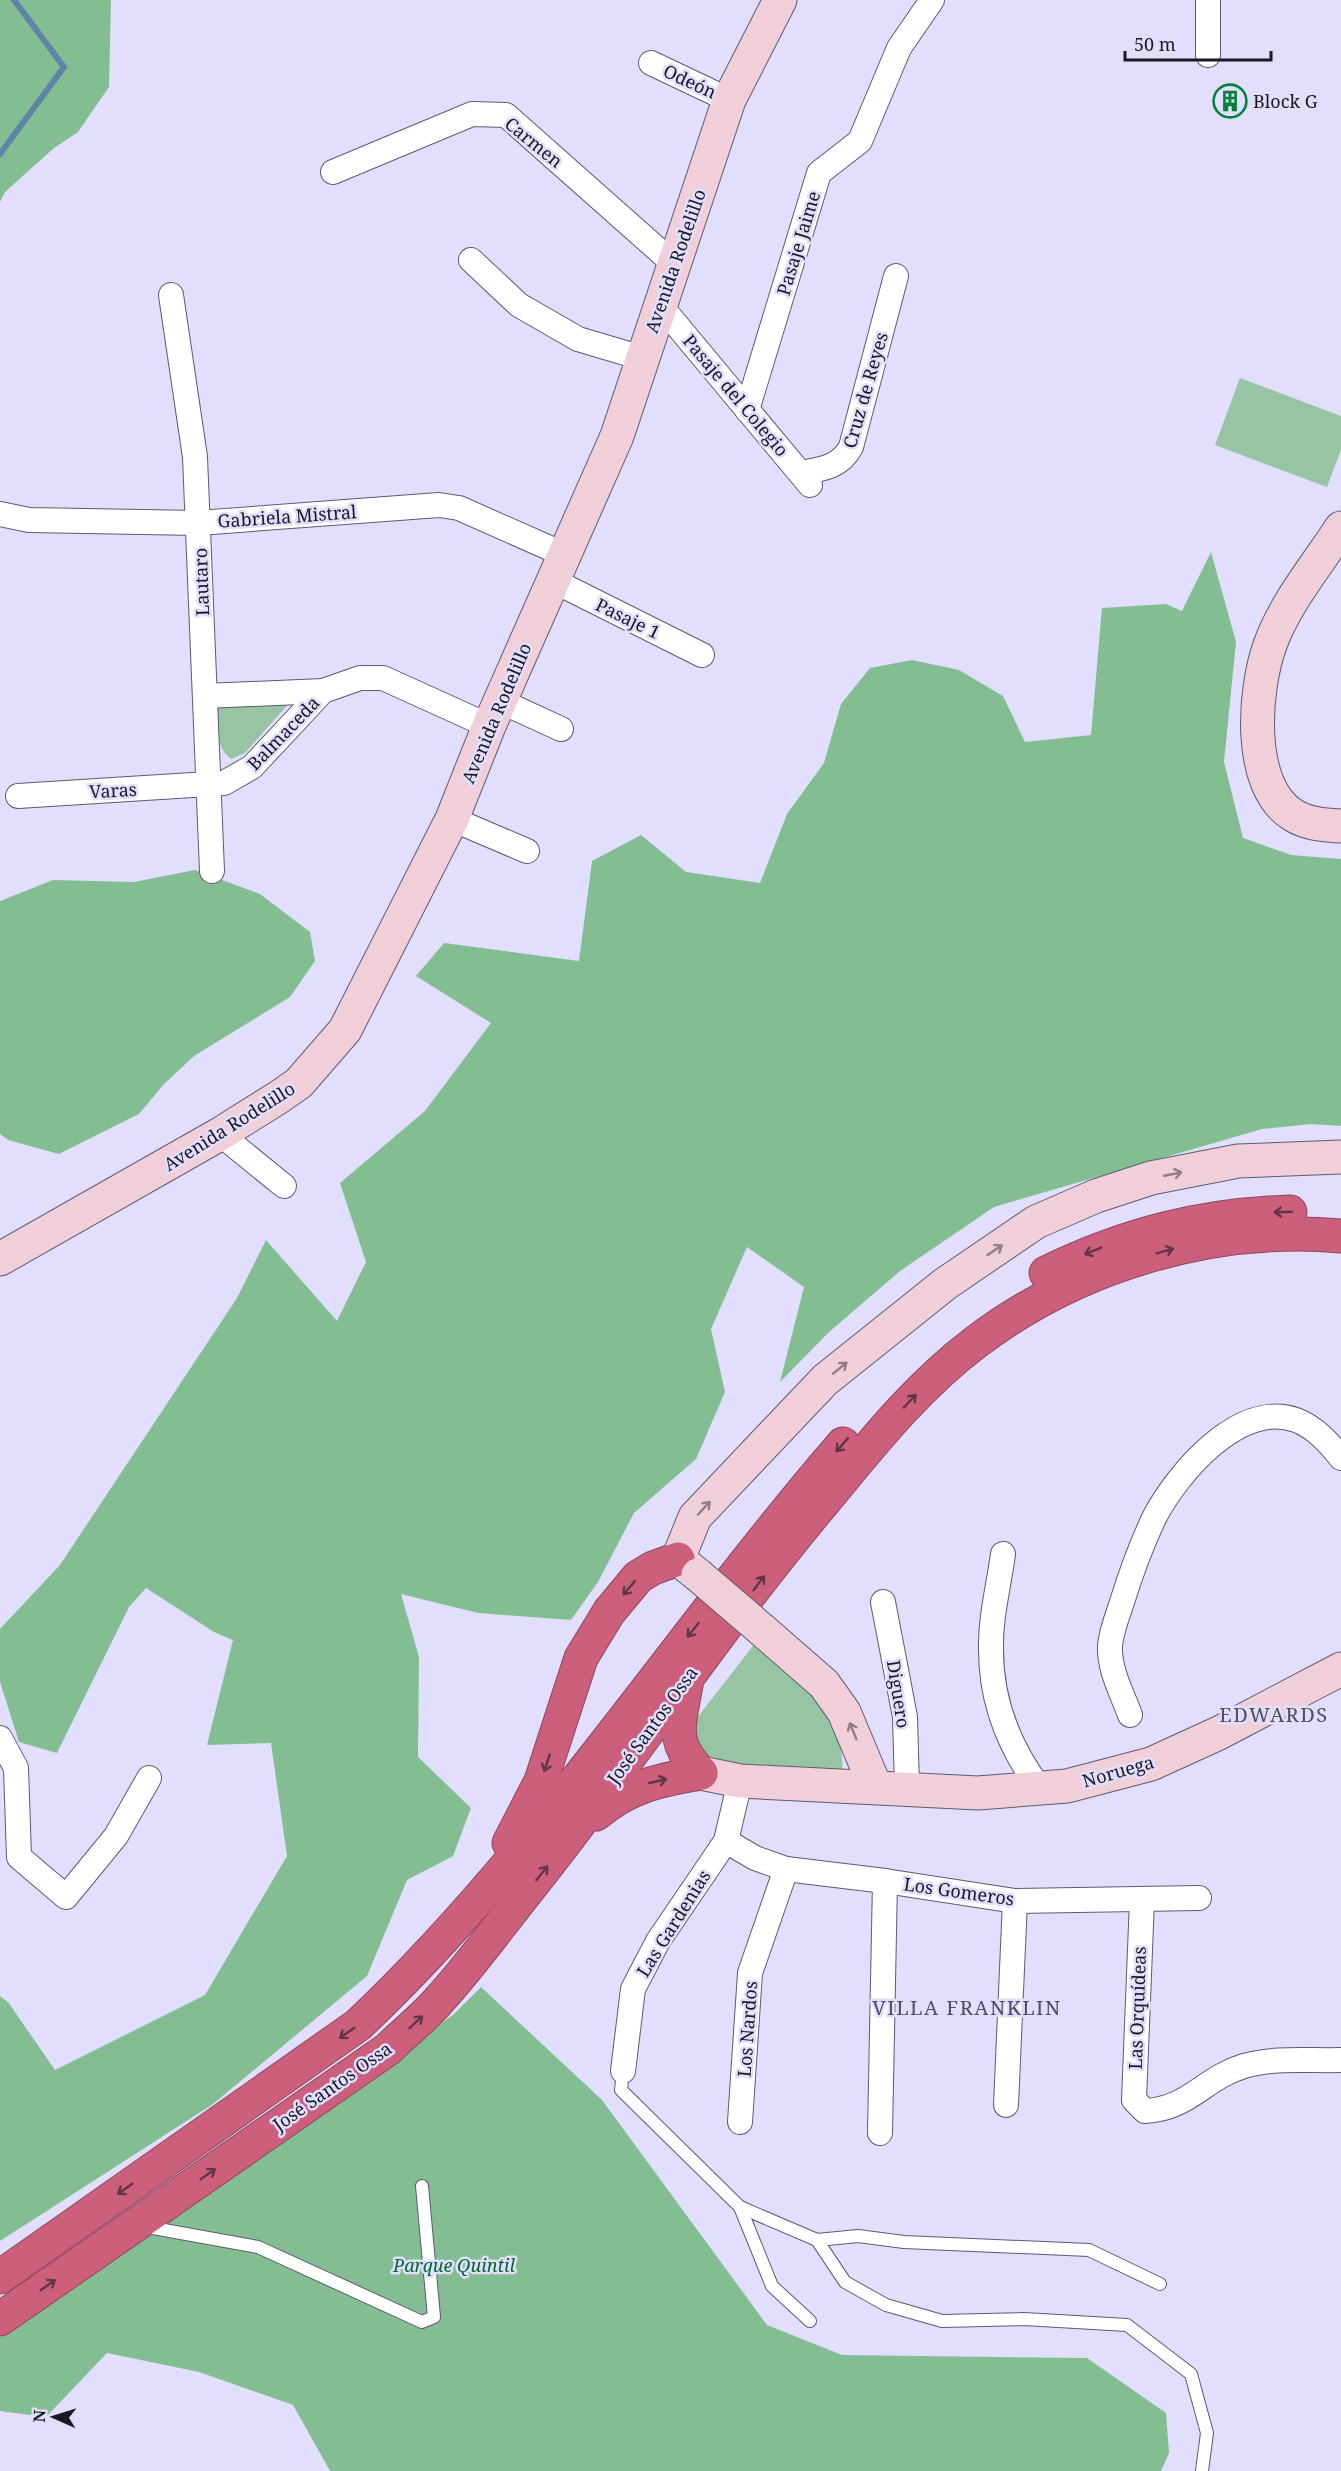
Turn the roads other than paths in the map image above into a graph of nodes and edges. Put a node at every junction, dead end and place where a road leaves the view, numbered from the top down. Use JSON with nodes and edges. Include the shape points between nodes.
{"nodes":[{"id":1,"x":780,"y":0,"type":"edge"},
{"id":2,"x":932,"y":0,"type":"edge"},
{"id":3,"x":1208,"y":0,"type":"edge"},
{"id":4,"x":1208,"y":55,"type":"dead end"},
{"id":5,"x":651,"y":63,"type":"dead end"},
{"id":6,"x":729,"y":100,"type":"junction"},
{"id":7,"x":333,"y":172,"type":"dead end"},
{"id":8,"x":471,"y":260,"type":"dead end"},
{"id":9,"x":674,"y":264,"type":"junction"},
{"id":10,"x":896,"y":276,"type":"dead end"},
{"id":11,"x":171,"y":295,"type":"dead end"},
{"id":12,"x":660,"y":305,"type":"junction"},
{"id":13,"x":642,"y":358,"type":"junction"},
{"id":14,"x":747,"y":410,"type":"junction"},
{"id":15,"x":806,"y":479,"type":"joint"},
{"id":16,"x":0,"y":514,"type":"edge"},
{"id":17,"x":198,"y":523,"type":"junction"},
{"id":18,"x":1341,"y":528,"type":"edge"},
{"id":19,"x":559,"y":568,"type":"junction"},
{"id":20,"x":702,"y":655,"type":"dead end"},
{"id":21,"x":323,"y":691,"type":"junction"},
{"id":22,"x":205,"y":696,"type":"junction"},
{"id":23,"x":495,"y":714,"type":"junction"},
{"id":24,"x":561,"y":729,"type":"dead end"},
{"id":25,"x":208,"y":785,"type":"junction"},
{"id":26,"x":18,"y":796,"type":"dead end"},
{"id":27,"x":452,"y":819,"type":"junction"},
{"id":28,"x":1341,"y":826,"type":"edge"},
{"id":29,"x":527,"y":851,"type":"dead end"},
{"id":30,"x":212,"y":871,"type":"dead end"},
{"id":31,"x":220,"y":1134,"type":"junction"},
{"id":32,"x":1341,"y":1157,"type":"edge"},
{"id":33,"x":284,"y":1186,"type":"dead end"},
{"id":34,"x":1341,"y":1214,"type":"edge"},
{"id":35,"x":1341,"y":1236,"type":"edge"},
{"id":36,"x":0,"y":1259,"type":"edge"},
{"id":37,"x":1341,"y":1458,"type":"edge"},
{"id":38,"x":1003,"y":1554,"type":"dead end"},
{"id":39,"x":688,"y":1567,"type":"junction"},
{"id":40,"x":883,"y":1602,"type":"dead end"},
{"id":41,"x":1341,"y":1669,"type":"edge"},
{"id":42,"x":688,"y":1676,"type":"junction"},
{"id":43,"x":1130,"y":1715,"type":"dead end"},
{"id":44,"x":0,"y":1738,"type":"edge"},
{"id":45,"x":701,"y":1773,"type":"junction"},
{"id":46,"x":149,"y":1778,"type":"dead end"},
{"id":47,"x":740,"y":1781,"type":"junction"},
{"id":48,"x":874,"y":1786,"type":"junction"},
{"id":49,"x":907,"y":1788,"type":"junction"},
{"id":50,"x":1041,"y":1790,"type":"junction"},
{"id":51,"x":574,"y":1833,"type":"junction"},
{"id":52,"x":726,"y":1841,"type":"junction"},
{"id":53,"x":786,"y":1869,"type":"junction"},
{"id":54,"x":885,"y":1881,"type":"junction"},
{"id":55,"x":1199,"y":1898,"type":"dead end"},
{"id":56,"x":1142,"y":1900,"type":"junction"},
{"id":57,"x":1016,"y":1901,"type":"junction"},
{"id":58,"x":450,"y":1934,"type":"junction"},
{"id":59,"x":1341,"y":2060,"type":"edge"},
{"id":60,"x":622,"y":2071,"type":"joint"},
{"id":61,"x":1006,"y":2105,"type":"dead end"},
{"id":62,"x":741,"y":2122,"type":"dead end"},
{"id":63,"x":880,"y":2133,"type":"dead end"},
{"id":64,"x":422,"y":2186,"type":"dead end"},
{"id":65,"x":741,"y":2208,"type":"junction"},
{"id":66,"x":135,"y":2225,"type":"junction"},
{"id":67,"x":817,"y":2240,"type":"junction"},
{"id":68,"x":0,"y":2277,"type":"edge"},
{"id":69,"x":1160,"y":2284,"type":"dead end"},
{"id":70,"x":0,"y":2319,"type":"edge"},
{"id":71,"x":810,"y":2321,"type":"dead end"},
{"id":72,"x":1202,"y":2471,"type":"edge"}],
"edges":[{"from":1,"to":6,"type":"street","name":"Avenida Rodelillo"},
{"from":2,"to":14,"type":"street","name":"Pasaje Jaime","via":[[899,48],[860,141],[819,173]]},
{"from":3,"to":4,"type":"street"},
{"from":5,"to":6,"type":"street","name":"Odeón"},
{"from":6,"to":9,"type":"street","name":"Avenida Rodelillo"},
{"from":7,"to":9,"type":"street","name":"Carmen","via":[[472,114],[506,115]]},
{"from":8,"to":13,"type":"street","via":[[519,305],[578,339]]},
{"from":9,"to":12,"type":"street","name":"Avenida Rodelillo"},
{"from":10,"to":15,"type":"street","name":"Cruz de Reyes","via":[[851,447],[845,459]]},
{"from":11,"to":17,"type":"street","name":"Lautaro","via":[[193,433]]},
{"from":12,"to":13,"type":"street","name":"Avenida Rodelillo"},
{"from":12,"to":14,"type":"street","name":"Pasaje del Colegio"},
{"from":13,"to":19,"type":"street","name":"Avenida Rodelillo","via":[[617,436]]},
{"from":14,"to":15,"type":"street","name":"Pasaje del Colegio"},
{"from":16,"to":17,"type":"street","name":"Gabriela Mistral","via":[[29,520]]},
{"from":17,"to":19,"type":"street","name":"Gabriela Mistral","via":[[439,505],[459,508]]},
{"from":17,"to":22,"type":"street","name":"Lautaro"},
{"from":18,"to":28,"type":"street","via":[[1271,643],[1260,689],[1258,728],[1263,771],[1281,806],[1309,822]]},
{"from":19,"to":20,"type":"street","name":"Pasaje 1"},
{"from":19,"to":23,"type":"street","name":"Avenida Rodelillo"},
{"from":21,"to":22,"type":"street","name":"Balmaceda"},
{"from":21,"to":23,"type":"street","name":"Balmaceda","via":[[360,678],[382,678]]},
{"from":21,"to":25,"type":"street","name":"Balmaceda","via":[[252,767],[224,783]]},
{"from":22,"to":25,"type":"street","name":"Lautaro"},
{"from":23,"to":24,"type":"street","name":"Balmaceda"},
{"from":23,"to":27,"type":"street","name":"Avenida Rodelillo"},
{"from":25,"to":26,"type":"street","name":"Varas"},
{"from":25,"to":30,"type":"street","name":"Lautaro"},
{"from":27,"to":29,"type":"street"},
{"from":27,"to":31,"type":"street","name":"Avenida Rodelillo","via":[[345,1030],[299,1083]]},
{"from":31,"to":33,"type":"street"},
{"from":31,"to":36,"type":"street","name":"Avenida Rodelillo"},
{"from":39,"to":32,"type":"street","one_way":true,"via":[[695,1517],[825,1380],[945,1284],[1036,1222],[1151,1178],[1238,1161]]},
{"from":34,"to":58,"type":"highway","name":"José Santos Ossa","one_way":true,"via":[[1245,1213],[1196,1220],[1092,1250],[1025,1284],[929,1352],[887,1393],[791,1504],[538,1831]]},
{"from":42,"to":35,"type":"highway","name":"José Santos Ossa","one_way":true,"via":[[796,1535],[893,1419],[947,1366],[1007,1320],[1074,1283],[1180,1247],[1252,1236]]},
{"from":37,"to":43,"type":"street","via":[[1325,1438],[1296,1420],[1268,1418],[1229,1431],[1189,1469],[1155,1517],[1128,1584],[1110,1644],[1111,1665]]},
{"from":38,"to":50,"type":"street","via":[[990,1648],[993,1691],[1020,1762]]},
{"from":48,"to":39,"type":"street","one_way":true,"bridge":true,"via":[[844,1712],[824,1684]]},
{"from":39,"to":58,"type":"highway","one_way":true,"via":[[653,1568],[638,1577],[609,1612],[581,1658],[541,1781],[486,1883]]},
{"from":40,"to":49,"type":"street","name":"Diguero","via":[[905,1717]]},
{"from":41,"to":50,"type":"street","name":"Noruega","via":[[1151,1764]]},
{"from":42,"to":45,"type":"highway","via":[[678,1740],[688,1761]]},
{"from":42,"to":51,"type":"highway","name":"José Santos Ossa"},
{"from":44,"to":46,"type":"street","via":[[16,1768],[19,1857],[66,1897],[116,1836]]},
{"from":45,"to":47,"type":"street","name":"Noruega"},
{"from":51,"to":45,"type":"highway","one_way":true,"via":[[616,1797],[652,1781]]},
{"from":47,"to":48,"type":"street","name":"Noruega"},
{"from":47,"to":52,"type":"street","name":"Las Gardenias"},
{"from":48,"to":49,"type":"street","name":"Noruega"},
{"from":49,"to":50,"type":"street","name":"Noruega","via":[[978,1793]]},
{"from":66,"to":51,"type":"highway","name":"José Santos Ossa","one_way":true,"via":[[388,2049],[439,2000]]},
{"from":52,"to":53,"type":"street","name":"Los Gomeros","via":[[755,1858]]},
{"from":52,"to":60,"type":"street","name":"Las Gardenias","via":[[658,1941],[633,1989]]},
{"from":53,"to":54,"type":"street","name":"Los Gomeros"},
{"from":53,"to":62,"type":"street","name":"Los Nardos","via":[[750,1973]]},
{"from":54,"to":57,"type":"street","name":"Los Gomeros"},
{"from":54,"to":63,"type":"street"},
{"from":55,"to":56,"type":"street","name":"Los Gomeros"},
{"from":56,"to":57,"type":"street","name":"Los Gomeros"},
{"from":56,"to":59,"type":"street","name":"Las Orquídeas","via":[[1134,2100],[1145,2111],[1175,2106],[1210,2082],[1244,2066],[1287,2060]]},
{"from":57,"to":61,"type":"street"},
{"from":58,"to":68,"type":"highway","name":"José Santos Ossa","one_way":true,"via":[[358,2025]]},
{"from":60,"to":65,"type":"lane","via":[[621,2090]]},
{"from":64,"to":66,"type":"lane","via":[[434,2317],[422,2322],[258,2247]]},
{"from":65,"to":67,"type":"lane"},
{"from":65,"to":71,"type":"lane","via":[[772,2286]]},
{"from":70,"to":66,"type":"highway","name":"José Santos Ossa","one_way":true},
{"from":67,"to":69,"type":"lane","via":[[858,2236],[904,2242],[1089,2250]]},
{"from":67,"to":72,"type":"lane","via":[[845,2282],[886,2305],[942,2321],[1024,2319],[1127,2325],[1191,2374],[1207,2433]]}]}
